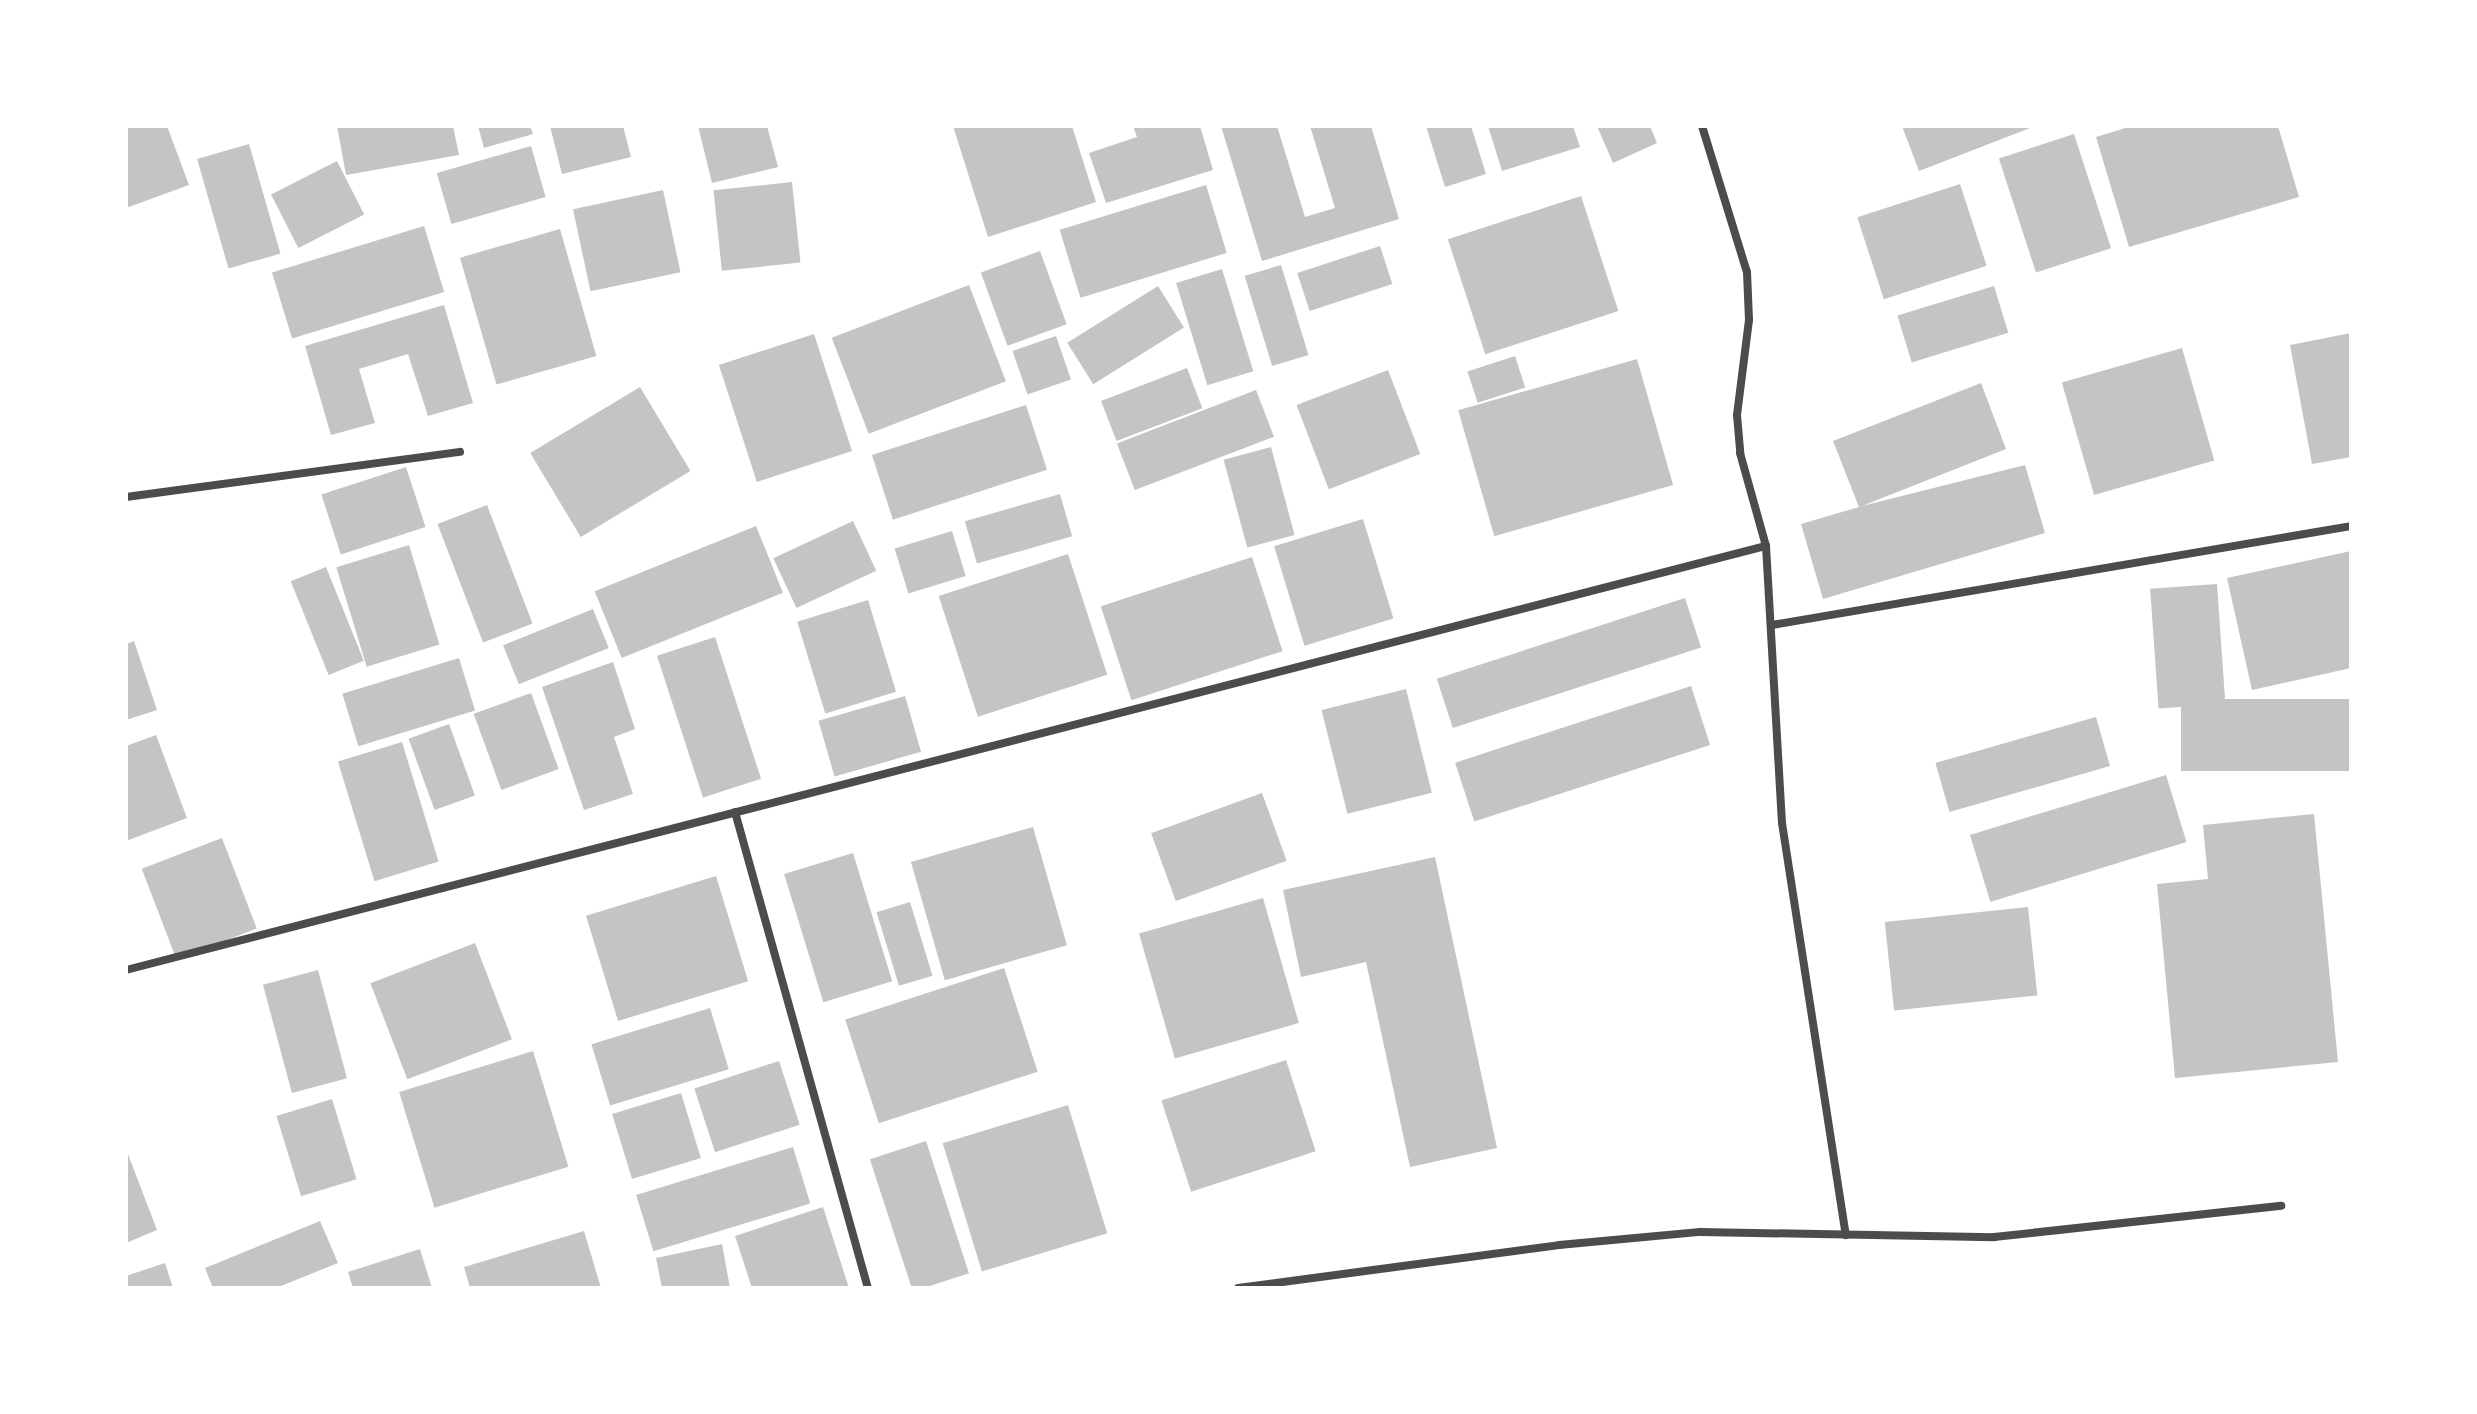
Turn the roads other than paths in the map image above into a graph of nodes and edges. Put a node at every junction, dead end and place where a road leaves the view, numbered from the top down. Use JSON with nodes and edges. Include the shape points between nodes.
{"nodes":[{"id":1,"x":1702,"y":126,"type":"edge"},
{"id":2,"x":460,"y":452,"type":"dead end"},
{"id":3,"x":126,"y":497,"type":"edge"},
{"id":4,"x":2351,"y":526,"type":"edge"},
{"id":5,"x":1766,"y":546,"type":"junction"},
{"id":6,"x":1772,"y":625,"type":"junction"},
{"id":7,"x":735,"y":812,"type":"junction"},
{"id":8,"x":126,"y":970,"type":"edge"},
{"id":9,"x":2281,"y":1206,"type":"dead end"},
{"id":10,"x":1846,"y":1235,"type":"junction"},
{"id":11,"x":868,"y":1288,"type":"edge"},
{"id":12,"x":1238,"y":1288,"type":"edge"}],
"edges":[{"from":1,"to":5,"type":"street","via":[[1747,272],[1749,320],[1737,415],[1740,453]]},
{"from":2,"to":3,"type":"street"},
{"from":4,"to":6,"type":"street"},
{"from":5,"to":6,"type":"street"},
{"from":5,"to":7,"type":"street"},
{"from":6,"to":10,"type":"street","via":[[1782,823]]},
{"from":7,"to":8,"type":"street"},
{"from":7,"to":11,"type":"street"},
{"from":9,"to":10,"type":"street","via":[[1994,1237]]},
{"from":10,"to":12,"type":"street","via":[[1700,1232],[1559,1245]]}]}
